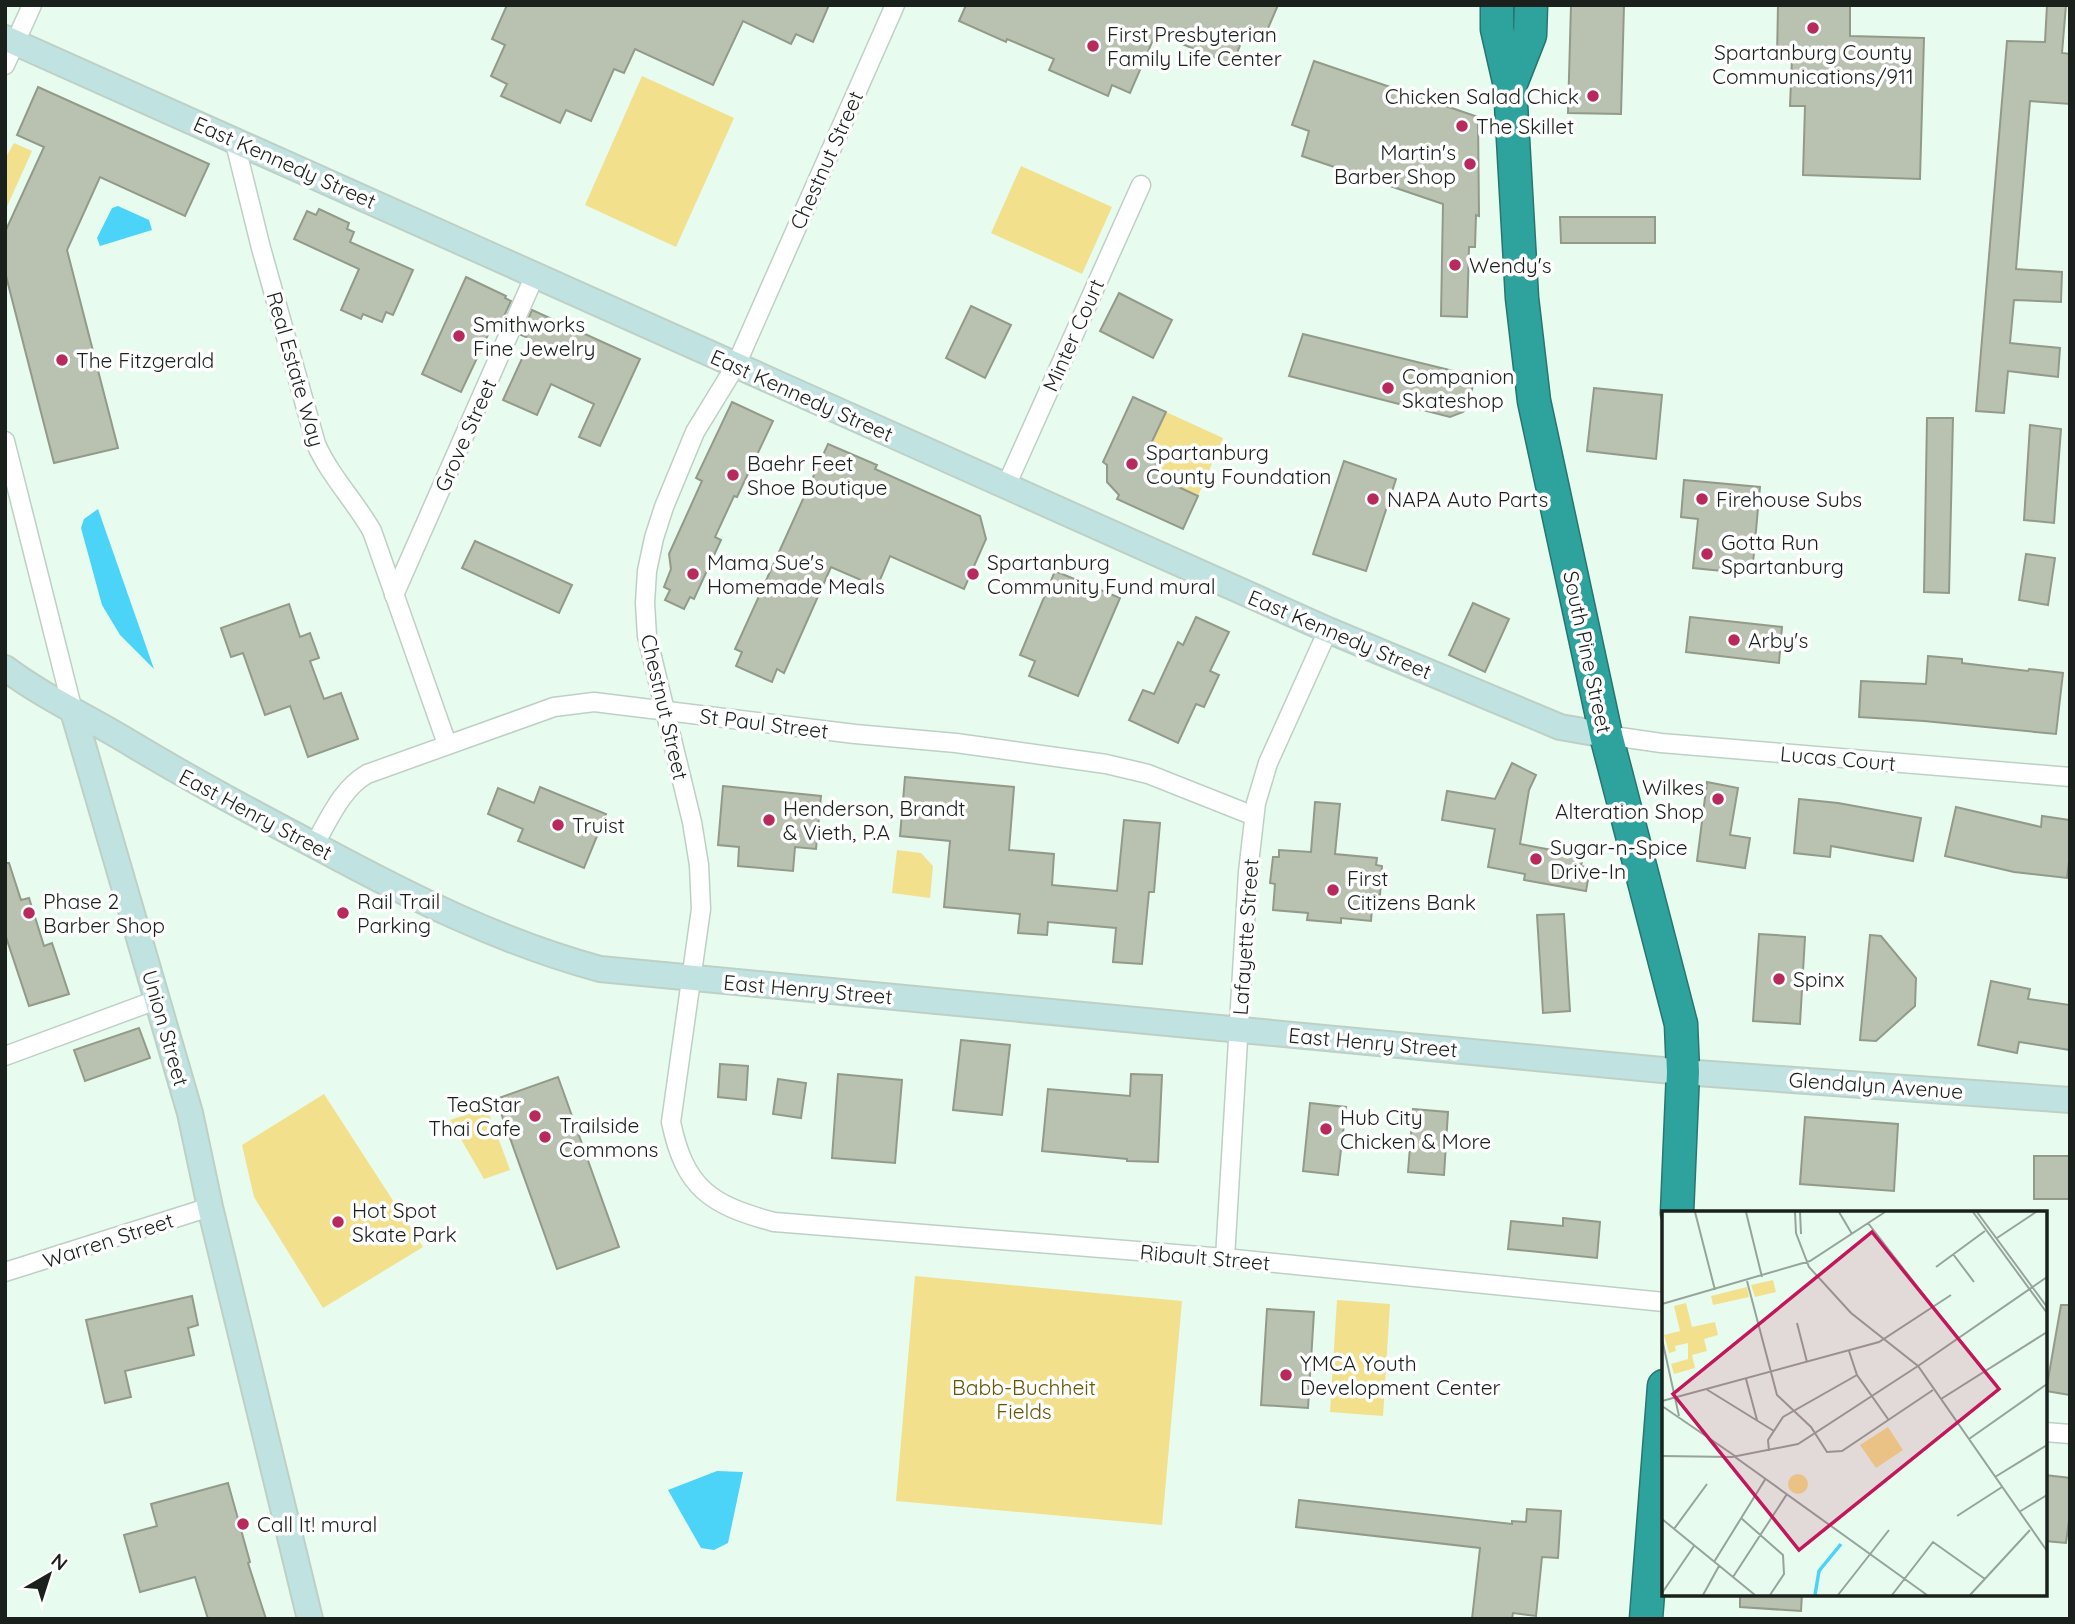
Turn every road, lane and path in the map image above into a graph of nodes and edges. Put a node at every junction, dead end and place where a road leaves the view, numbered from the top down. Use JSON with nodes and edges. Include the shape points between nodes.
{"nodes":[{"id":1,"x":32,"y":5,"type":"edge"},
{"id":2,"x":895,"y":5,"type":"edge"},
{"id":3,"x":1497,"y":5,"type":"edge"},
{"id":4,"x":1531,"y":5,"type":"edge"},
{"id":5,"x":8,"y":48,"type":"edge"},
{"id":6,"x":1510,"y":86,"type":"junction"},
{"id":7,"x":234,"y":139,"type":"junction"},
{"id":8,"x":1141,"y":184,"type":"dead end"},
{"id":9,"x":535,"y":275,"type":"junction"},
{"id":10,"x":736,"y":365,"type":"junction"},
{"id":11,"x":5,"y":441,"type":"edge"},
{"id":12,"x":1006,"y":486,"type":"junction"},
{"id":13,"x":394,"y":595,"type":"junction"},
{"id":14,"x":1328,"y":630,"type":"junction"},
{"id":15,"x":5,"y":668,"type":"edge"},
{"id":16,"x":73,"y":711,"type":"junction"},
{"id":17,"x":664,"y":712,"type":"junction"},
{"id":18,"x":1606,"y":735,"type":"junction"},
{"id":19,"x":447,"y":744,"type":"junction"},
{"id":20,"x":2070,"y":777,"type":"edge"},
{"id":21,"x":1254,"y":816,"type":"junction"},
{"id":22,"x":314,"y":845,"type":"junction"},
{"id":23,"x":692,"y":978,"type":"junction"},
{"id":24,"x":159,"y":999,"type":"junction"},
{"id":25,"x":1240,"y":1029,"type":"junction"},
{"id":26,"x":5,"y":1056,"type":"edge"},
{"id":27,"x":1683,"y":1072,"type":"junction"},
{"id":28,"x":2070,"y":1100,"type":"edge"},
{"id":29,"x":210,"y":1207,"type":"junction"},
{"id":30,"x":1677,"y":1211,"type":"edge"},
{"id":31,"x":747,"y":1215,"type":"joint"},
{"id":32,"x":1225,"y":1258,"type":"junction"},
{"id":33,"x":5,"y":1272,"type":"edge"},
{"id":34,"x":1662,"y":1303,"type":"edge"},
{"id":35,"x":1662,"y":1407,"type":"edge"},
{"id":36,"x":2047,"y":1432,"type":"edge"},
{"id":37,"x":2070,"y":1434,"type":"edge"},
{"id":38,"x":310,"y":1619,"type":"edge"},
{"id":39,"x":1647,"y":1619,"type":"edge"}],
"edges":[{"from":1,"to":5,"type":"street"},
{"from":2,"to":10,"type":"street","name":"Chestnut Street"},
{"from":3,"to":6,"type":"highway","name":"South Pine Street","via":[[1497,29]]},
{"from":4,"to":6,"type":"highway","name":"South Pine Street","via":[[1530,35]]},
{"from":5,"to":7,"type":"main road","name":"East Kennedy Street"},
{"from":6,"to":18,"type":"highway","name":"South Pine Street","via":[[1530,374]]},
{"from":7,"to":9,"type":"main road","name":"East Kennedy Street"},
{"from":7,"to":13,"type":"street","name":"Real Estate Way","via":[[316,443],[372,531]]},
{"from":8,"to":12,"type":"street","name":"Minter Court"},
{"from":9,"to":10,"type":"main road","name":"East Kennedy Street"},
{"from":9,"to":13,"type":"street","name":"Grove Street"},
{"from":10,"to":12,"type":"main road","name":"East Kennedy Street"},
{"from":10,"to":17,"type":"street","name":"Chestnut Street","via":[[695,432],[654,538],[647,571],[647,636]]},
{"from":11,"to":16,"type":"street","name":"Union Street"},
{"from":12,"to":14,"type":"main road","name":"East Kennedy Street"},
{"from":13,"to":19,"type":"street","name":"Real Estate Way"},
{"from":14,"to":18,"type":"main road","name":"East Kennedy Street","via":[[1560,727]]},
{"from":14,"to":21,"type":"street","name":"Lafayette Street","via":[[1268,763]]},
{"from":15,"to":16,"type":"main road","name":"East Henry Street"},
{"from":16,"to":22,"type":"main road","name":"East Henry Street"},
{"from":16,"to":24,"type":"main road","name":"Union Street"},
{"from":17,"to":19,"type":"street","name":"St Paul Street","via":[[573,703]]},
{"from":17,"to":21,"type":"street","name":"St Paul Street","via":[[1106,764],[1148,774]]},
{"from":17,"to":23,"type":"street","name":"Chestnut Street","via":[[699,865],[701,909]]},
{"from":18,"to":20,"type":"street","name":"Lucas Court"},
{"from":18,"to":27,"type":"highway","name":"South Pine Street","via":[[1681,1024]]},
{"from":19,"to":22,"type":"street","name":"St Paul Street","via":[[355,781]]},
{"from":21,"to":25,"type":"street","name":"Lafayette Street"},
{"from":22,"to":23,"type":"main road","name":"East Henry Street","via":[[465,922],[534,949],[600,969]]},
{"from":23,"to":25,"type":"main road","name":"East Henry Street"},
{"from":23,"to":31,"type":"street","name":"Chestnut Street","via":[[671,1122],[677,1149],[697,1185]]},
{"from":24,"to":26,"type":"street"},
{"from":24,"to":29,"type":"main road","name":"Union Street"},
{"from":25,"to":27,"type":"main road","name":"East Henry Street"},
{"from":25,"to":32,"type":"street","name":"Lafayette Street"},
{"from":27,"to":28,"type":"main road","name":"Glendalyn Avenue"},
{"from":27,"to":30,"type":"highway","name":"South Pine Street"},
{"from":29,"to":33,"type":"street","name":"Warren Street"},
{"from":29,"to":38,"type":"main road","name":"Union Street"},
{"from":31,"to":32,"type":"street","name":"Ribault Street","via":[[774,1222]]},
{"from":32,"to":34,"type":"street","name":"Ribault Street"},
{"from":35,"to":39,"type":"highway"},
{"from":36,"to":37,"type":"street"}]}
